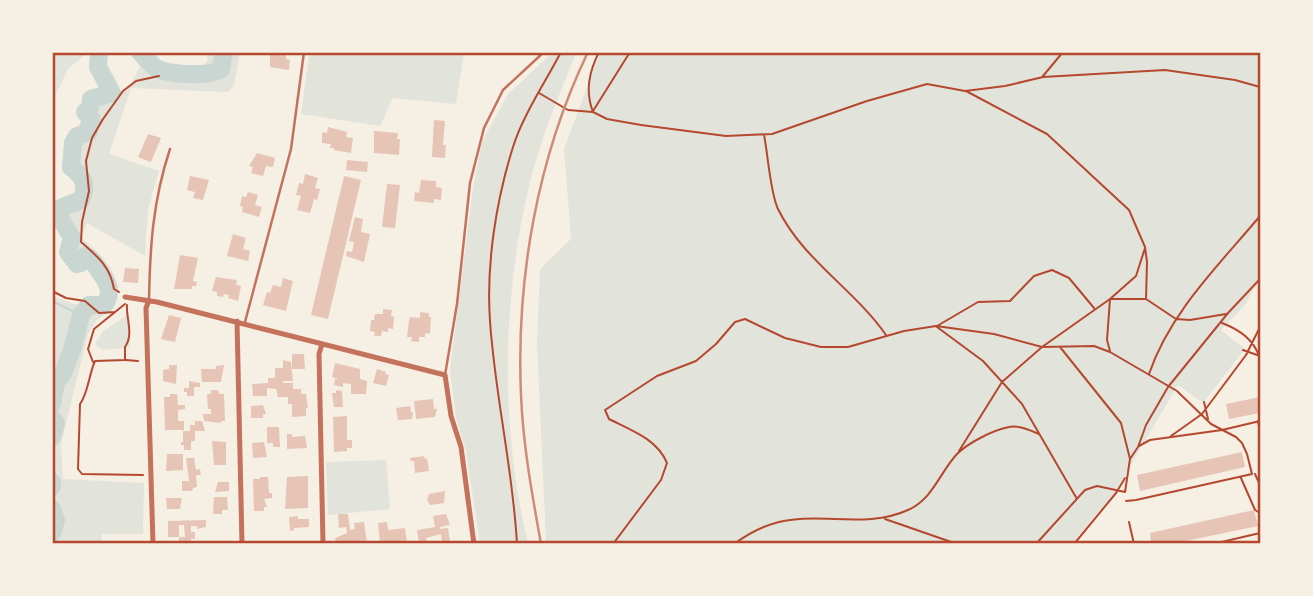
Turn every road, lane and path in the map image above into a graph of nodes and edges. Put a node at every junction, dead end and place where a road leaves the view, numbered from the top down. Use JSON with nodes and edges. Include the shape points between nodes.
{"nodes":[{"id":1,"x":304,"y":52,"type":"edge"},
{"id":2,"x":544,"y":52,"type":"edge"},
{"id":3,"x":561,"y":52,"type":"edge"},
{"id":4,"x":598,"y":52,"type":"edge"},
{"id":5,"x":629,"y":52,"type":"edge"},
{"id":6,"x":1063,"y":52,"type":"edge"},
{"id":7,"x":159,"y":76,"type":"dead end"},
{"id":8,"x":1043,"y":77,"type":"junction"},
{"id":9,"x":1261,"y":87,"type":"edge"},
{"id":10,"x":965,"y":91,"type":"junction"},
{"id":11,"x":539,"y":93,"type":"junction"},
{"id":12,"x":593,"y":112,"type":"junction"},
{"id":13,"x":764,"y":134,"type":"junction"},
{"id":14,"x":170,"y":149,"type":"dead end"},
{"id":15,"x":1261,"y":216,"type":"edge"},
{"id":16,"x":1145,"y":247,"type":"junction"},
{"id":17,"x":1261,"y":278,"type":"edge"},
{"id":18,"x":1255,"y":285,"type":"junction"},
{"id":19,"x":1261,"y":289,"type":"edge"},
{"id":20,"x":52,"y":292,"type":"edge"},
{"id":21,"x":125,"y":296,"type":"joint"},
{"id":22,"x":1110,"y":299,"type":"junction"},
{"id":23,"x":1146,"y":299,"type":"junction"},
{"id":24,"x":149,"y":300,"type":"junction"},
{"id":25,"x":1095,"y":309,"type":"junction"},
{"id":26,"x":115,"y":312,"type":"junction"},
{"id":27,"x":1228,"y":313,"type":"junction"},
{"id":28,"x":1176,"y":319,"type":"junction"},
{"id":29,"x":237,"y":321,"type":"junction"},
{"id":30,"x":1221,"y":322,"type":"junction"},
{"id":31,"x":244,"y":323,"type":"junction"},
{"id":32,"x":936,"y":326,"type":"junction"},
{"id":33,"x":1261,"y":327,"type":"edge"},
{"id":34,"x":886,"y":336,"type":"junction"},
{"id":35,"x":1253,"y":343,"type":"junction"},
{"id":36,"x":322,"y":344,"type":"junction"},
{"id":37,"x":1060,"y":346,"type":"junction"},
{"id":38,"x":1042,"y":347,"type":"junction"},
{"id":39,"x":1243,"y":350,"type":"dead end"},
{"id":40,"x":1248,"y":351,"type":"junction"},
{"id":41,"x":1110,"y":352,"type":"junction"},
{"id":42,"x":1260,"y":356,"type":"edge"},
{"id":43,"x":125,"y":360,"type":"junction"},
{"id":44,"x":148,"y":361,"type":"junction"},
{"id":45,"x":94,"y":362,"type":"junction"},
{"id":46,"x":444,"y":375,"type":"junction"},
{"id":47,"x":1149,"y":376,"type":"junction"},
{"id":48,"x":1002,"y":382,"type":"junction"},
{"id":49,"x":1168,"y":387,"type":"junction"},
{"id":50,"x":1204,"y":402,"type":"dead end"},
{"id":51,"x":1206,"y":408,"type":"junction"},
{"id":52,"x":1202,"y":414,"type":"junction"},
{"id":53,"x":1208,"y":420,"type":"junction"},
{"id":54,"x":1260,"y":421,"type":"edge"},
{"id":55,"x":1222,"y":430,"type":"junction"},
{"id":56,"x":1261,"y":432,"type":"edge"},
{"id":57,"x":1040,"y":434,"type":"junction"},
{"id":58,"x":1171,"y":436,"type":"junction"},
{"id":59,"x":1138,"y":447,"type":"junction"},
{"id":60,"x":958,"y":454,"type":"junction"},
{"id":61,"x":1130,"y":459,"type":"junction"},
{"id":62,"x":1127,"y":474,"type":"junction"},
{"id":63,"x":1255,"y":474,"type":"dead end"},
{"id":64,"x":151,"y":475,"type":"junction"},
{"id":65,"x":1241,"y":477,"type":"junction"},
{"id":66,"x":1261,"y":485,"type":"edge"},
{"id":67,"x":1117,"y":491,"type":"junction"},
{"id":68,"x":1077,"y":499,"type":"junction"},
{"id":69,"x":1126,"y":501,"type":"dead end"},
{"id":70,"x":1261,"y":513,"type":"edge"},
{"id":71,"x":883,"y":519,"type":"junction"},
{"id":72,"x":1129,"y":522,"type":"dead end"},
{"id":73,"x":1261,"y":533,"type":"edge"},
{"id":74,"x":153,"y":544,"type":"edge"},
{"id":75,"x":242,"y":544,"type":"edge"},
{"id":76,"x":323,"y":544,"type":"edge"},
{"id":77,"x":474,"y":544,"type":"edge"},
{"id":78,"x":517,"y":544,"type":"edge"},
{"id":79,"x":613,"y":544,"type":"edge"},
{"id":80,"x":734,"y":544,"type":"edge"},
{"id":81,"x":957,"y":544,"type":"edge"},
{"id":82,"x":1036,"y":544,"type":"edge"},
{"id":83,"x":1073,"y":544,"type":"edge"},
{"id":84,"x":1134,"y":544,"type":"edge"},
{"id":85,"x":1213,"y":544,"type":"edge"}],
"edges":[{"from":1,"to":31,"type":"lane","via":[[288,160]]},
{"from":2,"to":46,"type":"lane","via":[[503,90],[484,128],[470,183]]},
{"from":3,"to":11,"type":"path"},
{"from":4,"to":12,"type":"path","via":[[588,87]]},
{"from":5,"to":12,"type":"path"},
{"from":6,"to":8,"type":"path"},
{"from":7,"to":21,"type":"path","via":[[136,81],[123,91],[88,147],[90,186],[81,242],[96,253],[110,273],[114,289]]},
{"from":8,"to":9,"type":"path","via":[[1165,70],[1236,79]]},
{"from":8,"to":10,"type":"path"},
{"from":10,"to":13,"type":"path","via":[[927,84]]},
{"from":10,"to":16,"type":"path","via":[[1047,134],[1129,210]]},
{"from":11,"to":12,"type":"path","via":[[568,110]]},
{"from":11,"to":78,"type":"path","via":[[513,145],[491,258],[490,320]]},
{"from":12,"to":13,"type":"path","via":[[640,125],[726,136]]},
{"from":13,"to":34,"type":"path","via":[[777,207],[803,249],[871,314]]},
{"from":14,"to":24,"type":"lane","via":[[152,225]]},
{"from":15,"to":28,"type":"path"},
{"from":16,"to":22,"type":"path","via":[[1136,276]]},
{"from":16,"to":23,"type":"path"},
{"from":17,"to":18,"type":"path"},
{"from":18,"to":19,"type":"path"},
{"from":18,"to":27,"type":"path"},
{"from":20,"to":26,"type":"path","via":[[99,313]]},
{"from":21,"to":24,"type":"street"},
{"from":22,"to":23,"type":"path"},
{"from":22,"to":25,"type":"path"},
{"from":22,"to":41,"type":"path"},
{"from":23,"to":28,"type":"path"},
{"from":24,"to":29,"type":"street"},
{"from":24,"to":44,"type":"street"},
{"from":25,"to":32,"type":"path","via":[[1069,278],[1052,270],[1034,276],[1010,301],[978,302]]},
{"from":25,"to":38,"type":"path"},
{"from":26,"to":43,"type":"path","via":[[127,302],[130,332]]},
{"from":26,"to":45,"type":"path","via":[[94,328],[90,337],[88,349]]},
{"from":27,"to":28,"type":"path"},
{"from":27,"to":30,"type":"path"},
{"from":28,"to":47,"type":"path"},
{"from":29,"to":31,"type":"street"},
{"from":29,"to":75,"type":"street"},
{"from":30,"to":35,"type":"path"},
{"from":30,"to":49,"type":"path"},
{"from":31,"to":36,"type":"street"},
{"from":32,"to":34,"type":"path"},
{"from":32,"to":38,"type":"path"},
{"from":32,"to":48,"type":"path","via":[[983,361]]},
{"from":33,"to":35,"type":"path"},
{"from":34,"to":79,"type":"path","via":[[848,347],[821,347],[785,338],[745,319],[735,322],[696,361],[657,376],[605,410],[609,419],[661,449],[667,463],[661,480]]},
{"from":35,"to":40,"type":"path"},
{"from":35,"to":42,"type":"path"},
{"from":36,"to":46,"type":"street"},
{"from":36,"to":76,"type":"street"},
{"from":37,"to":38,"type":"path"},
{"from":37,"to":41,"type":"path","via":[[1082,345]]},
{"from":37,"to":61,"type":"path","via":[[1121,423]]},
{"from":38,"to":48,"type":"path"},
{"from":39,"to":40,"type":"path"},
{"from":40,"to":42,"type":"path"},
{"from":40,"to":51,"type":"path"},
{"from":41,"to":47,"type":"path"},
{"from":43,"to":44,"type":"path"},
{"from":43,"to":45,"type":"path"},
{"from":44,"to":64,"type":"street"},
{"from":45,"to":64,"type":"path","via":[[80,404],[80,472]]},
{"from":46,"to":77,"type":"street","via":[[461,447]]},
{"from":47,"to":49,"type":"path"},
{"from":48,"to":57,"type":"path"},
{"from":48,"to":60,"type":"path"},
{"from":49,"to":52,"type":"path"},
{"from":49,"to":59,"type":"path"},
{"from":50,"to":51,"type":"path"},
{"from":51,"to":52,"type":"path"},
{"from":51,"to":53,"type":"path"},
{"from":52,"to":53,"type":"path"},
{"from":52,"to":58,"type":"path"},
{"from":53,"to":55,"type":"path"},
{"from":54,"to":55,"type":"path"},
{"from":54,"to":56,"type":"path"},
{"from":55,"to":58,"type":"path"},
{"from":55,"to":65,"type":"path","via":[[1242,443],[1247,454],[1252,474]]},
{"from":57,"to":60,"type":"path","via":[[1010,427]]},
{"from":57,"to":68,"type":"path"},
{"from":58,"to":59,"type":"path"},
{"from":59,"to":61,"type":"path"},
{"from":60,"to":71,"type":"path","via":[[930,494],[911,509]]},
{"from":61,"to":62,"type":"path"},
{"from":62,"to":67,"type":"path"},
{"from":62,"to":67,"type":"path","via":[[1125,492]]},
{"from":63,"to":66,"type":"path"},
{"from":64,"to":74,"type":"street"},
{"from":65,"to":69,"type":"path"},
{"from":65,"to":70,"type":"path","via":[[1255,510]]},
{"from":67,"to":68,"type":"path","via":[[1097,486]]},
{"from":67,"to":83,"type":"path"},
{"from":68,"to":82,"type":"path"},
{"from":71,"to":80,"type":"path","via":[[772,524]]},
{"from":71,"to":81,"type":"path"},
{"from":72,"to":84,"type":"path"},
{"from":73,"to":85,"type":"path"}]}
